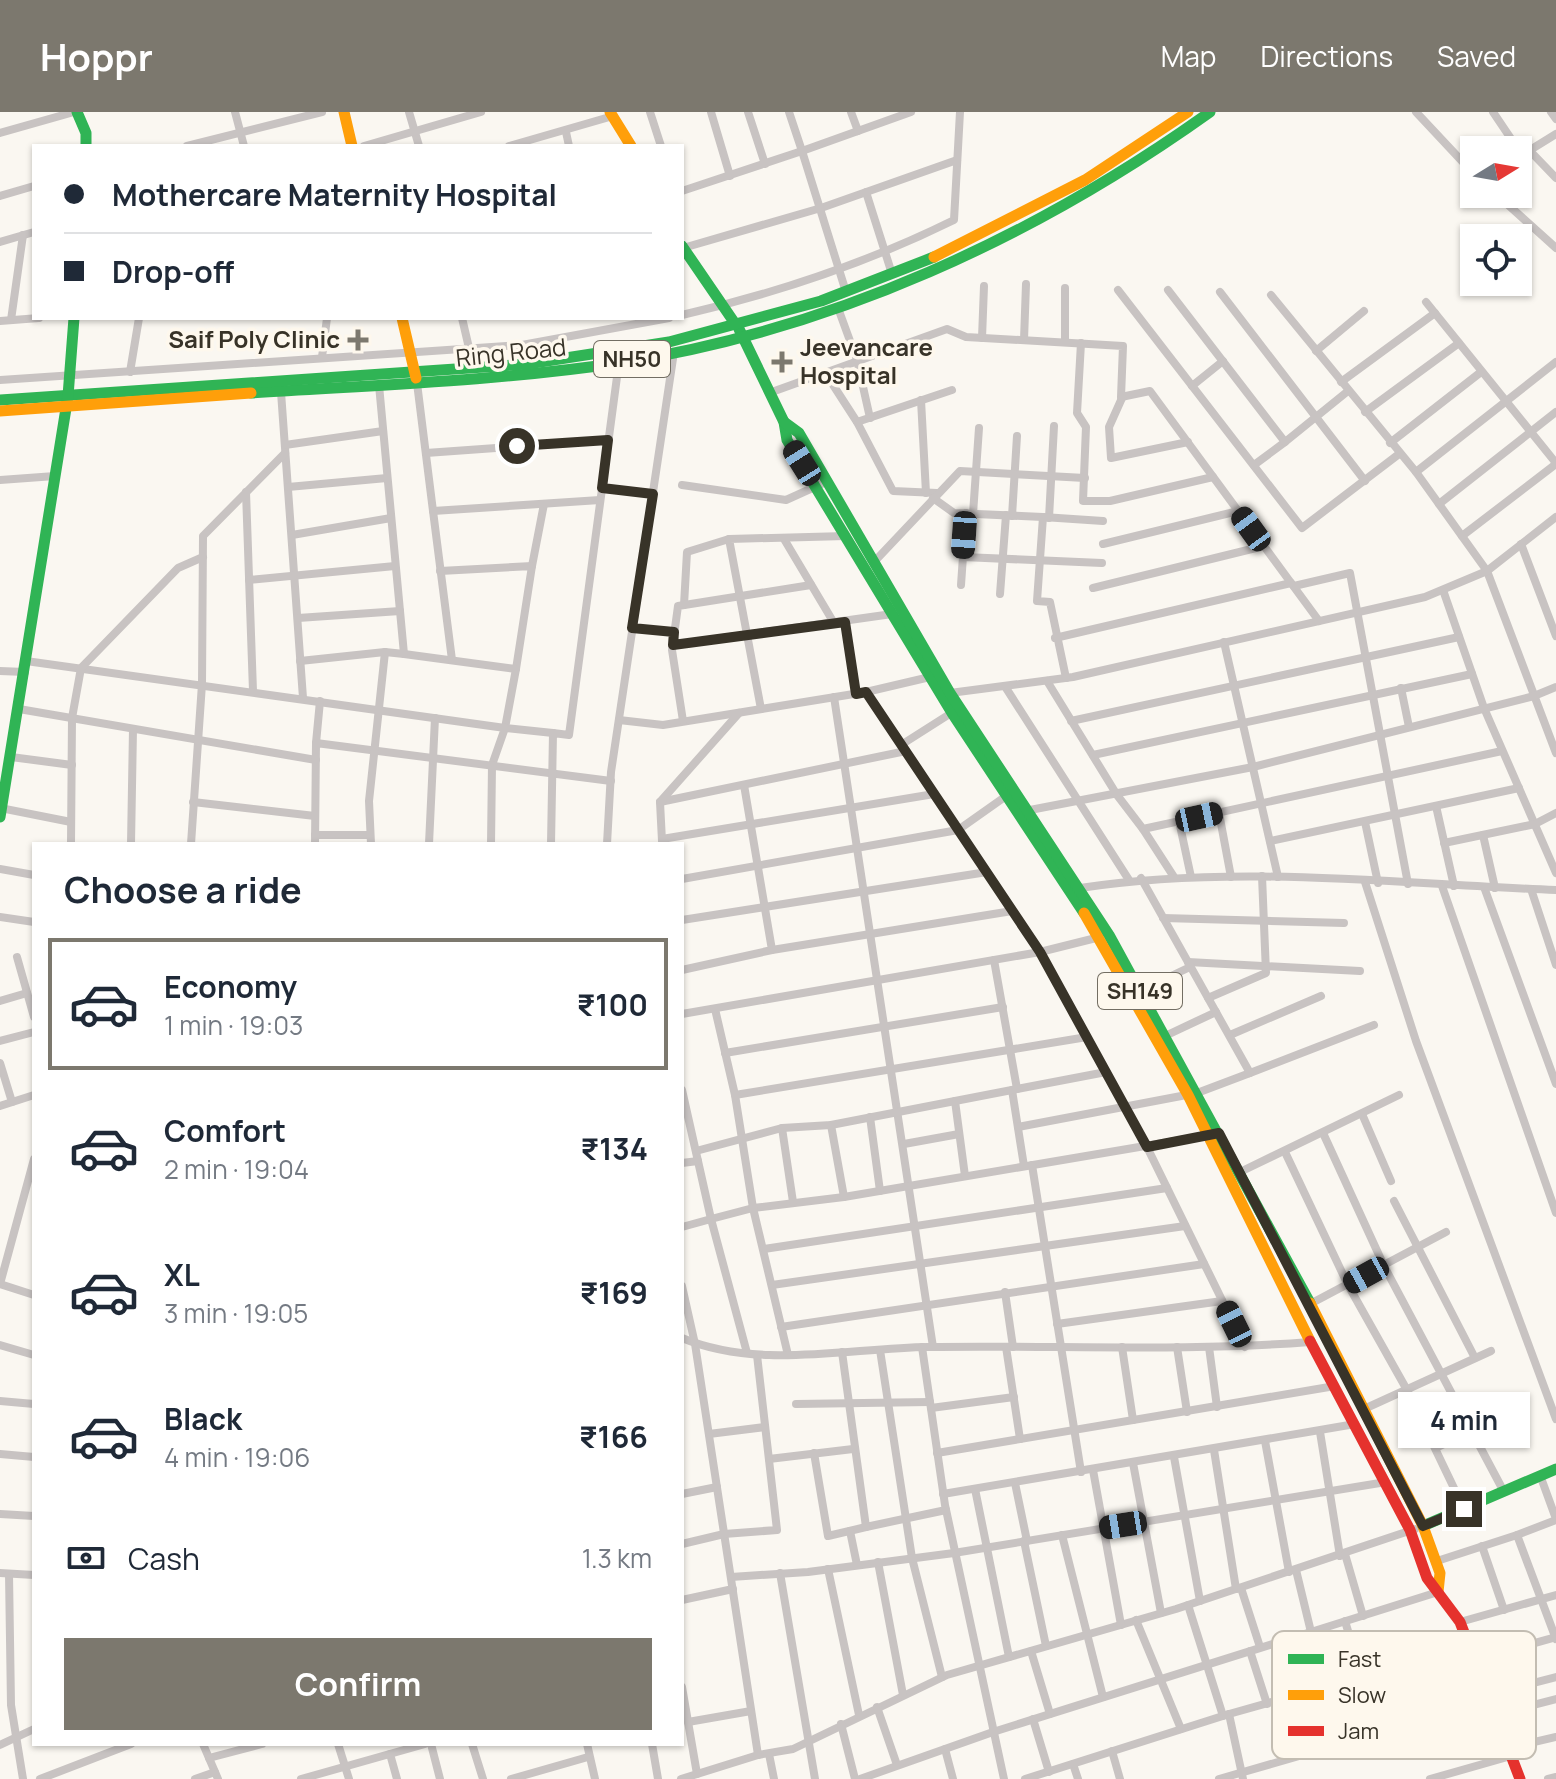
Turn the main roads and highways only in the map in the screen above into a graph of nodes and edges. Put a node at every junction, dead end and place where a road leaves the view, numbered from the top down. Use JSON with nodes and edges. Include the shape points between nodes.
{"nodes":[{"id":1,"x":75,"y":112,"type":"edge"},
{"id":2,"x":344,"y":112,"type":"edge"},
{"id":3,"x":1210,"y":112,"type":"edge"},
{"id":4,"x":611,"y":114,"type":"edge"},
{"id":5,"x":1183,"y":114,"type":"edge"},
{"id":6,"x":86,"y":144,"type":"edge"},
{"id":7,"x":352,"y":144,"type":"edge"},
{"id":8,"x":630,"y":144,"type":"edge"},
{"id":9,"x":684,"y":249,"type":"edge"},
{"id":10,"x":74,"y":320,"type":"edge"},
{"id":11,"x":402,"y":320,"type":"edge"},
{"id":12,"x":734,"y":322,"type":"junction"},
{"id":13,"x":744,"y":334,"type":"junction"},
{"id":14,"x":416,"y":377,"type":"junction"},
{"id":15,"x":0,"y":400,"type":"edge"},
{"id":16,"x":67,"y":401,"type":"junction"},
{"id":17,"x":0,"y":411,"type":"edge"},
{"id":18,"x":822,"y":483,"type":"junction"},
{"id":19,"x":956,"y":710,"type":"junction"},
{"id":20,"x":1012,"y":792,"type":"junction"},
{"id":21,"x":1,"y":811,"type":"edge"},
{"id":22,"x":1104,"y":936,"type":"junction"},
{"id":23,"x":1192,"y":1094,"type":"junction"},
{"id":24,"x":1213,"y":1134,"type":"junction"},
{"id":25,"x":1556,"y":1469,"type":"edge"},
{"id":26,"x":1423,"y":1526,"type":"junction"},
{"id":27,"x":1438,"y":1592,"type":"junction"},
{"id":28,"x":1463,"y":1631,"type":"edge"},
{"id":29,"x":1513,"y":1759,"type":"edge"},
{"id":30,"x":1520,"y":1779,"type":"edge"}],
"edges":[{"from":1,"to":6,"type":"main road"},
{"from":2,"to":7,"type":"main road"},
{"from":3,"to":13,"type":"main road","name":"Ring Road","number":"NH50","via":[[1147,156],[1020,230],[838,308]]},
{"from":4,"to":8,"type":"main road"},
{"from":5,"to":12,"type":"main road","name":"Ring Road","number":"NH50","via":[[1085,180],[1006,223],[846,292]]},
{"from":9,"to":12,"type":"main road"},
{"from":10,"to":16,"type":"main road"},
{"from":11,"to":14,"type":"main road"},
{"from":12,"to":13,"type":"main road","number":"SH149"},
{"from":12,"to":14,"type":"main road","name":"Ring Road","number":"NH50","via":[[669,342],[603,354]]},
{"from":13,"to":14,"type":"main road","name":"Ring Road","number":"NH50","via":[[674,352],[517,376]]},
{"from":13,"to":18,"type":"main road","number":"SH149","via":[[784,422],[799,433]]},
{"from":14,"to":16,"type":"main road","name":"Ring Road","number":"NH50"},
{"from":14,"to":16,"type":"main road","name":"Ring Road","number":"NH50","via":[[281,392]]},
{"from":15,"to":16,"type":"main road","name":"Ring Road","number":"NH50"},
{"from":16,"to":17,"type":"main road","name":"Ring Road","number":"NH50"},
{"from":16,"to":21,"type":"main road"},
{"from":18,"to":19,"type":"main road","number":"SH149","via":[[859,535]]},
{"from":18,"to":19,"type":"main road","number":"SH149","via":[[845,536],[930,677]]},
{"from":19,"to":20,"type":"main road","number":"SH149"},
{"from":20,"to":22,"type":"main road","number":"SH149"},
{"from":20,"to":22,"type":"main road","number":"SH149","via":[[1030,810],[1080,888]]},
{"from":22,"to":23,"type":"main road","number":"SH149"},
{"from":22,"to":23,"type":"main road","number":"SH149","via":[[1140,991]]},
{"from":23,"to":24,"type":"main road","number":"SH149"},
{"from":24,"to":26,"type":"main road","number":"SH149","via":[[1240,1172]]},
{"from":24,"to":27,"type":"main road","number":"SH149","via":[[1310,1342]]},
{"from":25,"to":26,"type":"main road"},
{"from":26,"to":27,"type":"main road","number":"SH149","via":[[1437,1561]]},
{"from":27,"to":28,"type":"main road","number":"SH149"},
{"from":29,"to":30,"type":"main road","number":"SH149"}]}
